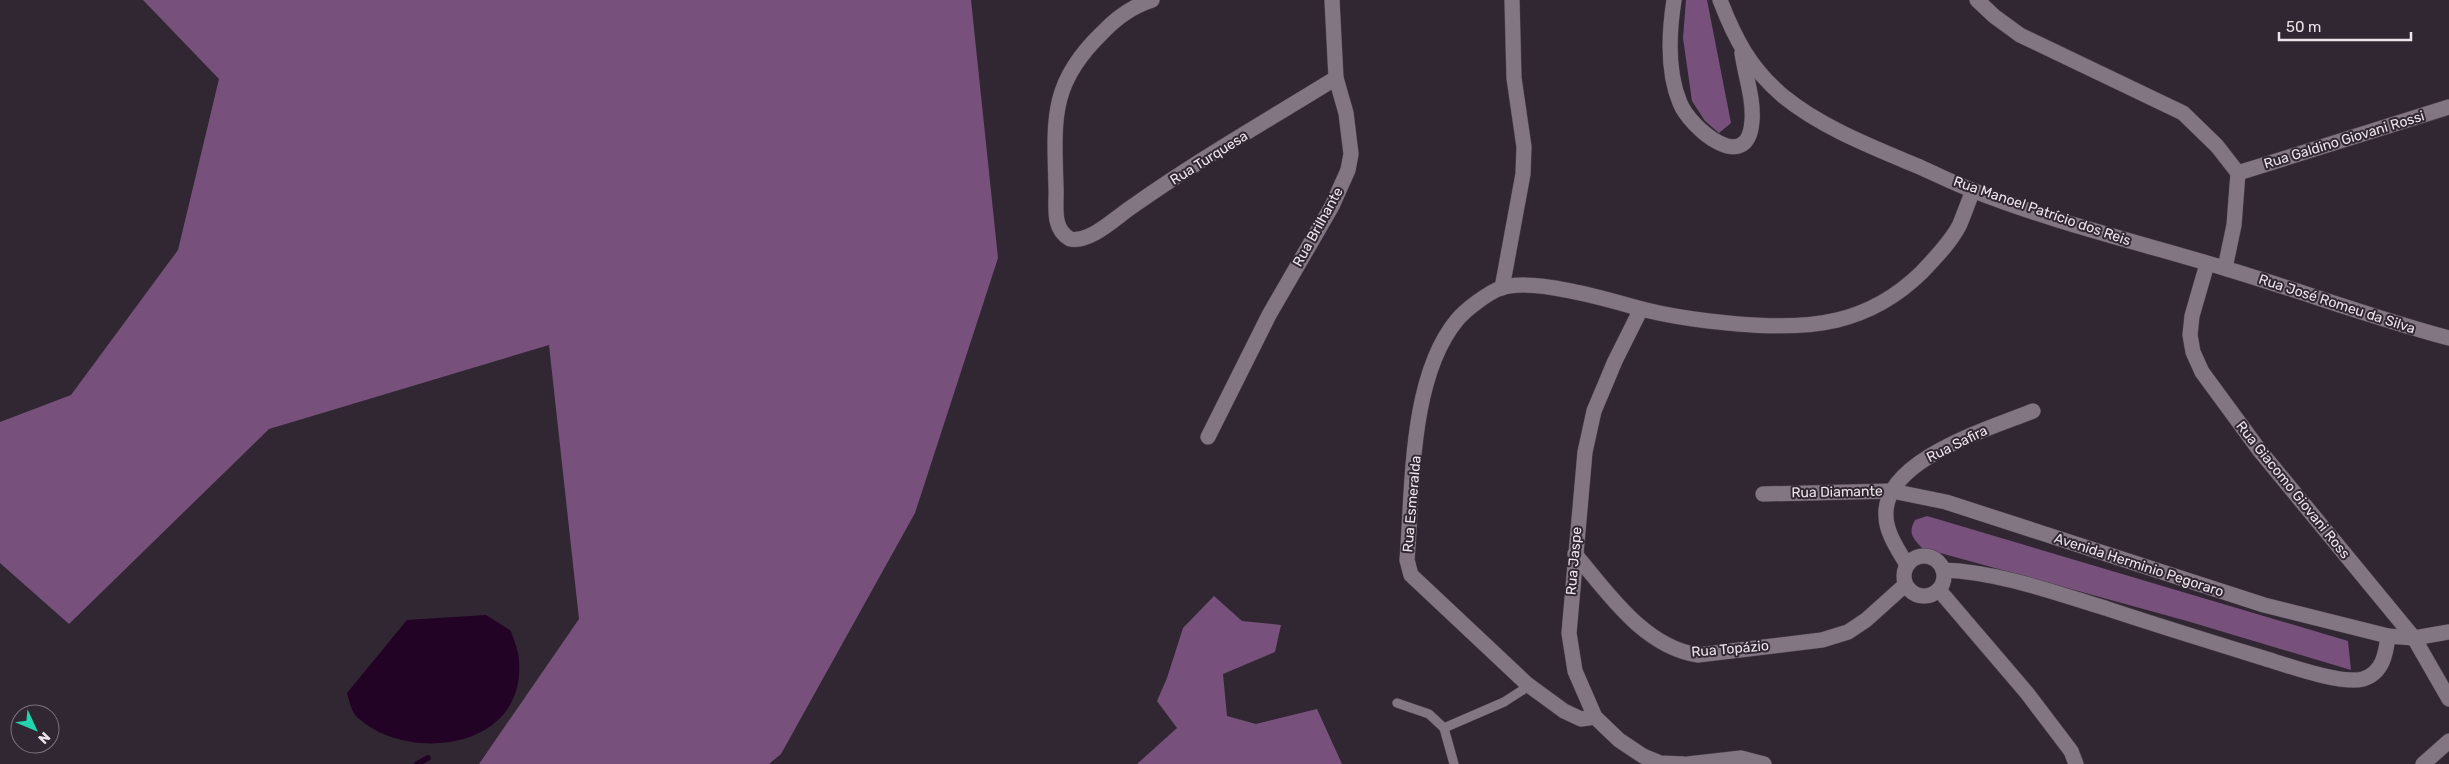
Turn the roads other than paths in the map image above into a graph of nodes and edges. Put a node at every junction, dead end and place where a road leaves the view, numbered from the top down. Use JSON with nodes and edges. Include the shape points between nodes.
{"nodes":[{"id":1,"x":1152,"y":0,"type":"edge"},
{"id":2,"x":1332,"y":0,"type":"edge"},
{"id":3,"x":1512,"y":0,"type":"edge"},
{"id":4,"x":1674,"y":0,"type":"edge"},
{"id":5,"x":1720,"y":0,"type":"edge"},
{"id":6,"x":1977,"y":0,"type":"edge"},
{"id":7,"x":1741,"y":49,"type":"junction"},
{"id":8,"x":1336,"y":78,"type":"junction"},
{"id":9,"x":2449,"y":107,"type":"edge"},
{"id":10,"x":2238,"y":173,"type":"junction"},
{"id":11,"x":1973,"y":191,"type":"junction"},
{"id":12,"x":2207,"y":264,"type":"junction"},
{"id":13,"x":2225,"y":268,"type":"junction"},
{"id":14,"x":1502,"y":288,"type":"junction"},
{"id":15,"x":1642,"y":309,"type":"junction"},
{"id":16,"x":2449,"y":338,"type":"edge"},
{"id":17,"x":2032,"y":411,"type":"dead end"},
{"id":18,"x":1208,"y":437,"type":"dead end"},
{"id":19,"x":1892,"y":491,"type":"junction"},
{"id":20,"x":1763,"y":494,"type":"dead end"},
{"id":21,"x":1575,"y":554,"type":"junction"},
{"id":22,"x":1907,"y":565,"type":"junction"},
{"id":23,"x":1943,"y":570,"type":"junction"},
{"id":24,"x":1905,"y":585,"type":"junction"},
{"id":25,"x":1938,"y":590,"type":"junction"},
{"id":26,"x":2449,"y":632,"type":"edge"},
{"id":27,"x":2388,"y":636,"type":"junction"},
{"id":28,"x":2414,"y":638,"type":"junction"},
{"id":29,"x":1529,"y":686,"type":"junction"},
{"id":30,"x":2449,"y":699,"type":"edge"},
{"id":31,"x":1397,"y":703,"type":"dead end"},
{"id":32,"x":1595,"y":717,"type":"junction"},
{"id":33,"x":1444,"y":728,"type":"junction"},
{"id":34,"x":2449,"y":741,"type":"edge"},
{"id":35,"x":1454,"y":764,"type":"edge"},
{"id":36,"x":1684,"y":764,"type":"edge"},
{"id":37,"x":1688,"y":764,"type":"edge"},
{"id":38,"x":1764,"y":764,"type":"edge"},
{"id":39,"x":2076,"y":764,"type":"edge"},
{"id":40,"x":2423,"y":764,"type":"edge"}],
"edges":[{"from":1,"to":8,"type":"street","name":"Rua Turquesa","via":[[1114,20],[1089,45],[1068,74],[1058,104],[1054,138],[1055,210],[1060,230],[1066,236],[1083,239]]},
{"from":2,"to":8,"type":"street","name":"Rua Brilhante"},
{"from":3,"to":14,"type":"street","via":[[1514,78],[1524,147],[1523,174]]},
{"from":4,"to":7,"type":"street","via":[[1670,21],[1671,54],[1680,103],[1699,128],[1716,142],[1730,148],[1743,144],[1750,134],[1752,122]]},
{"from":5,"to":7,"type":"street","name":"Rua Manoel Patrício dos Reis"},
{"from":6,"to":10,"type":"street","via":[[2020,35],[2183,113],[2217,146]]},
{"from":7,"to":11,"type":"street","name":"Rua Manoel Patrício dos Reis","via":[[1784,96],[1825,124]]},
{"from":8,"to":18,"type":"street","name":"Rua Brilhante","via":[[1346,113],[1351,154],[1348,170],[1332,206],[1269,314]]},
{"from":9,"to":10,"type":"street","name":"Rua Galdino Giovani Rossi"},
{"from":10,"to":13,"type":"street","via":[[2234,225]]},
{"from":11,"to":12,"type":"street","name":"Rua Manoel Patrício dos Reis"},
{"from":11,"to":15,"type":"street","via":[[1958,227],[1936,257],[1909,284],[1886,301],[1863,312],[1824,324],[1766,326],[1686,320]]},
{"from":12,"to":13,"type":"street","name":"Rua Manoel Patrício dos Reis"},
{"from":12,"to":28,"type":"street","name":"Rua Giacomo Giovani Ross","via":[[2190,335],[2202,372],[2260,451]]},
{"from":13,"to":16,"type":"street","name":"Rua José Romeu da Silva","via":[[2379,319]]},
{"from":14,"to":15,"type":"street","via":[[1531,286],[1564,290]]},
{"from":14,"to":29,"type":"street","name":"Rua Esmeralda","via":[[1474,304],[1458,318],[1436,354],[1424,387],[1407,560],[1411,575]]},
{"from":15,"to":21,"type":"street","name":"Rua Jaspe","via":[[1594,410],[1585,452]]},
{"from":17,"to":19,"type":"street","name":"Rua Safira","via":[[1936,453],[1909,470]]},
{"from":19,"to":20,"type":"street","name":"Rua Diamante"},
{"from":19,"to":22,"type":"street","name":"Rua Diamante","via":[[1886,517],[1894,544]]},
{"from":19,"to":27,"type":"street","name":"Avenida Herminio Pegoraro","via":[[1946,502],[2264,605]]},
{"from":21,"to":24,"type":"street","name":"Rua Topázio","via":[[1622,608],[1659,642],[1682,652],[1698,654],[1822,640],[1848,632]]},
{"from":21,"to":32,"type":"street","name":"Rua Jaspe","via":[[1569,633],[1575,671]]},
{"from":22,"to":23,"type":"street","via":[[1923,556],[1936,560]]},
{"from":22,"to":24,"type":"street"},
{"from":23,"to":25,"type":"street"},
{"from":23,"to":27,"type":"street","via":[[1995,577],[2059,594],[2346,680],[2364,678],[2376,671],[2386,654]]},
{"from":24,"to":25,"type":"street","via":[[1921,596]]},
{"from":25,"to":39,"type":"street","via":[[2027,693],[2071,751]]},
{"from":26,"to":28,"type":"street","name":"Avenida Herminio Pegoraro"},
{"from":27,"to":28,"type":"street","name":"Avenida Herminio Pegoraro"},
{"from":28,"to":30,"type":"street","name":"Rua Giacomo Giovani Ross"},
{"from":29,"to":32,"type":"street","name":"Rua Esmeralda","via":[[1581,719]]},
{"from":29,"to":33,"type":"lane","via":[[1504,702]]},
{"from":31,"to":33,"type":"lane","via":[[1429,714]]},
{"from":32,"to":36,"type":"street","name":"Rua Jaspe","via":[[1619,740],[1643,756],[1660,763]]},
{"from":33,"to":35,"type":"lane"},
{"from":34,"to":40,"type":"street"},
{"from":37,"to":38,"type":"street","via":[[1741,758]]}]}
